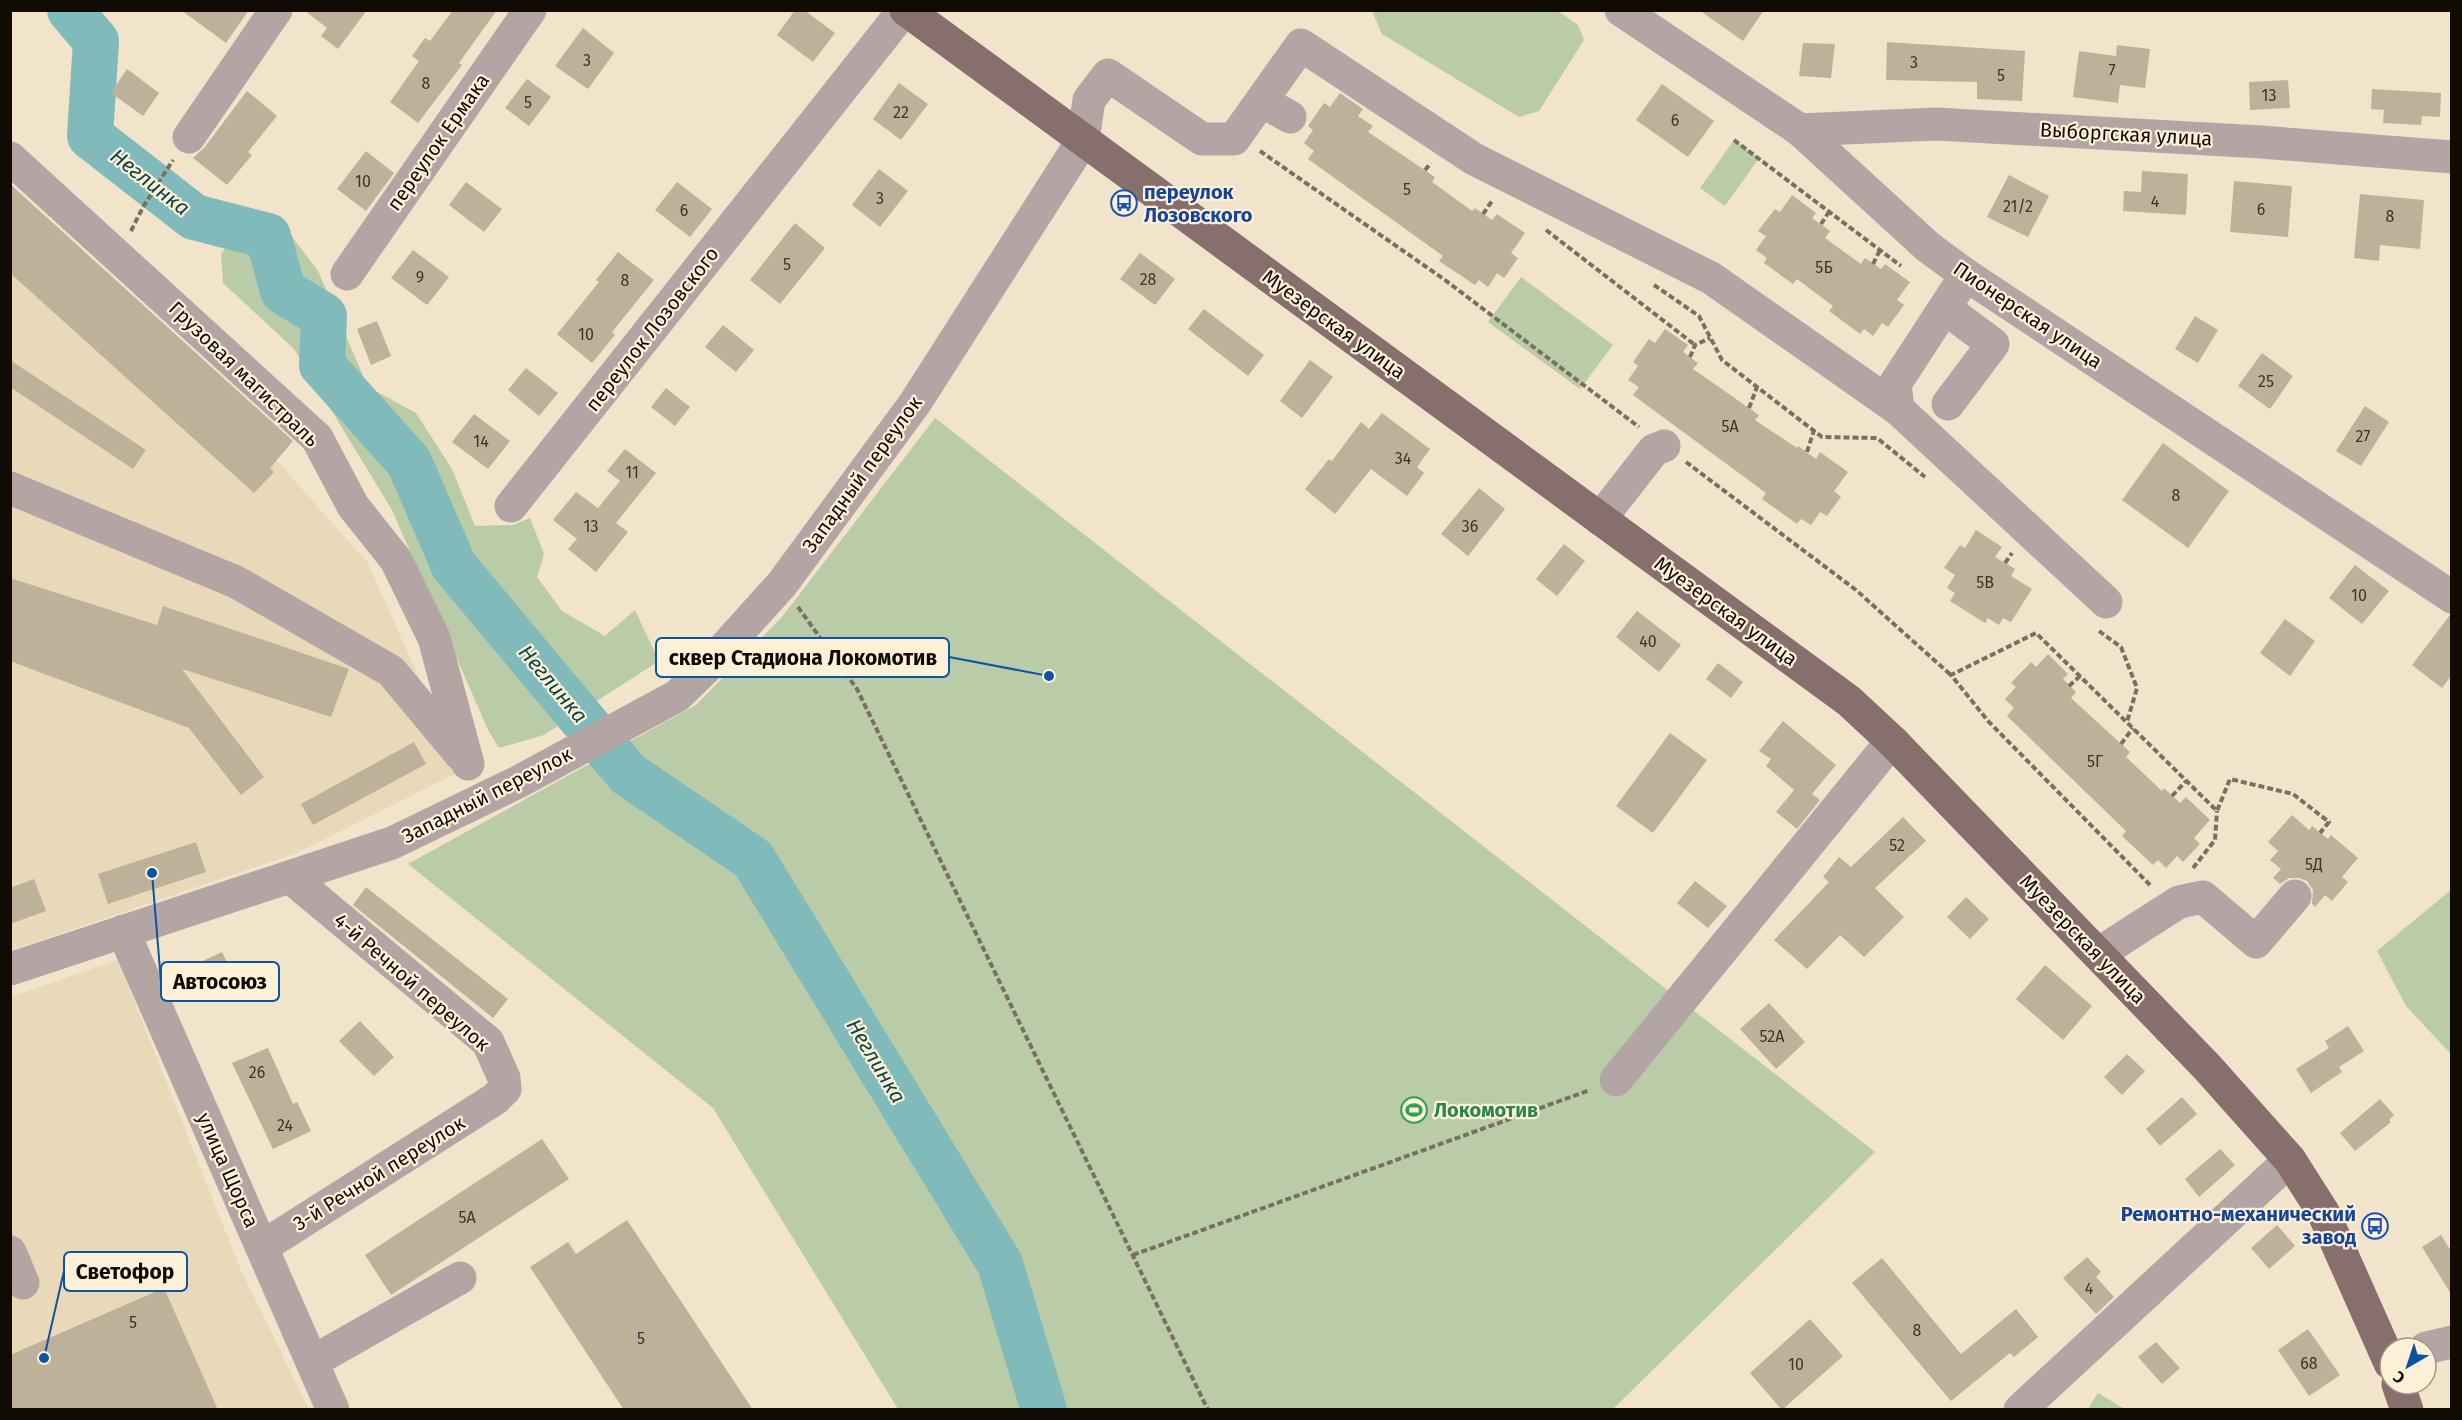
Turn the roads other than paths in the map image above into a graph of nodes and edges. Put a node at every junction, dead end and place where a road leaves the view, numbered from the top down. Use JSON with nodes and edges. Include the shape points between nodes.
{"nodes":[{"id":1,"x":276,"y":10,"type":"edge"},
{"id":2,"x":530,"y":10,"type":"edge"},
{"id":3,"x":905,"y":10,"type":"edge"},
{"id":4,"x":1621,"y":10,"type":"edge"},
{"id":5,"x":1262,"y":102,"type":"junction"},
{"id":6,"x":1290,"y":117,"type":"dead end"},
{"id":7,"x":1800,"y":130,"type":"junction"},
{"id":8,"x":189,"y":137,"type":"dead end"},
{"id":9,"x":1083,"y":140,"type":"junction"},
{"id":10,"x":2451,"y":157,"type":"edge"},
{"id":11,"x":10,"y":158,"type":"edge"},
{"id":12,"x":347,"y":274,"type":"dead end"},
{"id":13,"x":1966,"y":275,"type":"junction"},
{"id":14,"x":1946,"y":309,"type":"junction"},
{"id":15,"x":1948,"y":404,"type":"dead end"},
{"id":16,"x":1898,"y":409,"type":"junction"},
{"id":17,"x":1664,"y":446,"type":"road end"},
{"id":18,"x":10,"y":488,"type":"edge"},
{"id":19,"x":511,"y":506,"type":"dead end"},
{"id":20,"x":1600,"y":519,"type":"junction"},
{"id":21,"x":2451,"y":597,"type":"edge"},
{"id":22,"x":2100,"y":615,"type":"road end"},
{"id":23,"x":1892,"y":741,"type":"junction"},
{"id":24,"x":468,"y":764,"type":"junction"},
{"id":25,"x":484,"y":796,"type":"junction"},
{"id":26,"x":290,"y":877,"type":"junction"},
{"id":27,"x":2295,"y":896,"type":"dead end"},
{"id":28,"x":123,"y":931,"type":"junction"},
{"id":29,"x":2098,"y":954,"type":"junction"},
{"id":30,"x":10,"y":969,"type":"edge"},
{"id":31,"x":1616,"y":1080,"type":"road end"},
{"id":32,"x":495,"y":1100,"type":"joint"},
{"id":33,"x":2290,"y":1160,"type":"junction"},
{"id":34,"x":262,"y":1246,"type":"junction"},
{"id":35,"x":10,"y":1252,"type":"edge"},
{"id":36,"x":460,"y":1278,"type":"dead end"},
{"id":37,"x":23,"y":1283,"type":"dead end"},
{"id":38,"x":2378,"y":1338,"type":"edge"},
{"id":39,"x":312,"y":1362,"type":"junction"},
{"id":40,"x":333,"y":1410,"type":"edge"},
{"id":41,"x":2020,"y":1410,"type":"edge"}],
"edges":[{"from":1,"to":8,"type":"street"},
{"from":2,"to":12,"type":"street","name":"переулок Ермака"},
{"from":3,"to":9,"type":"main road","name":"Муезерская улица"},
{"from":3,"to":19,"type":"street","name":"переулок Лозовского"},
{"from":4,"to":7,"type":"street","name":"Пионерская улица"},
{"from":5,"to":6,"type":"street"},
{"from":5,"to":9,"type":"street","via":[[1234,139],[1202,138],[1108,75],[1089,100]]},
{"from":5,"to":16,"type":"street","via":[[1301,45],[1474,159],[1711,278]]},
{"from":7,"to":10,"type":"street","name":"Выборгская улица","via":[[1936,124]]},
{"from":7,"to":13,"type":"street","name":"Пионерская улица","via":[[1928,247]]},
{"from":9,"to":20,"type":"main road","name":"Муезерская улица"},
{"from":9,"to":25,"type":"street","name":"Западный переулок","via":[[915,403],[782,584],[709,665],[677,696],[518,782]]},
{"from":11,"to":24,"type":"street","name":"Грузовая магистраль","via":[[318,438],[353,506],[396,560],[434,638]]},
{"from":13,"to":14,"type":"street"},
{"from":13,"to":21,"type":"street","name":"Пионерская улица"},
{"from":14,"to":15,"type":"street","via":[[1993,344]]},
{"from":14,"to":16,"type":"street","via":[[1895,384]]},
{"from":16,"to":22,"type":"street"},
{"from":17,"to":20,"type":"street","via":[[1654,450]]},
{"from":18,"to":24,"type":"street","via":[[236,582],[392,671]]},
{"from":20,"to":23,"type":"main road","name":"Муезерская улица","via":[[1849,701]]},
{"from":23,"to":29,"type":"main road","name":"Муезерская улица"},
{"from":23,"to":31,"type":"street"},
{"from":24,"to":25,"type":"street"},
{"from":25,"to":26,"type":"street","name":"Западный переулок","via":[[392,843]]},
{"from":26,"to":28,"type":"street","name":"Западный переулок"},
{"from":26,"to":32,"type":"street","name":"4-й Речной переулок","via":[[488,1042],[504,1078],[505,1089]]},
{"from":27,"to":29,"type":"street","via":[[2256,942],[2203,897],[2179,902]]},
{"from":28,"to":30,"type":"street","name":"Западный переулок"},
{"from":28,"to":34,"type":"street","name":"улица Щорса"},
{"from":29,"to":33,"type":"main road","name":"Муезерская улица"},
{"from":32,"to":34,"type":"street","name":"3-й Речной переулок"},
{"from":33,"to":38,"type":"main road","name":"Муезерская улица","via":[[2323,1212]]},
{"from":33,"to":41,"type":"street"},
{"from":34,"to":39,"type":"street","name":"улица Щорса"},
{"from":35,"to":37,"type":"street"},
{"from":36,"to":39,"type":"street"},
{"from":39,"to":40,"type":"street","name":"улица Щорса"}]}
